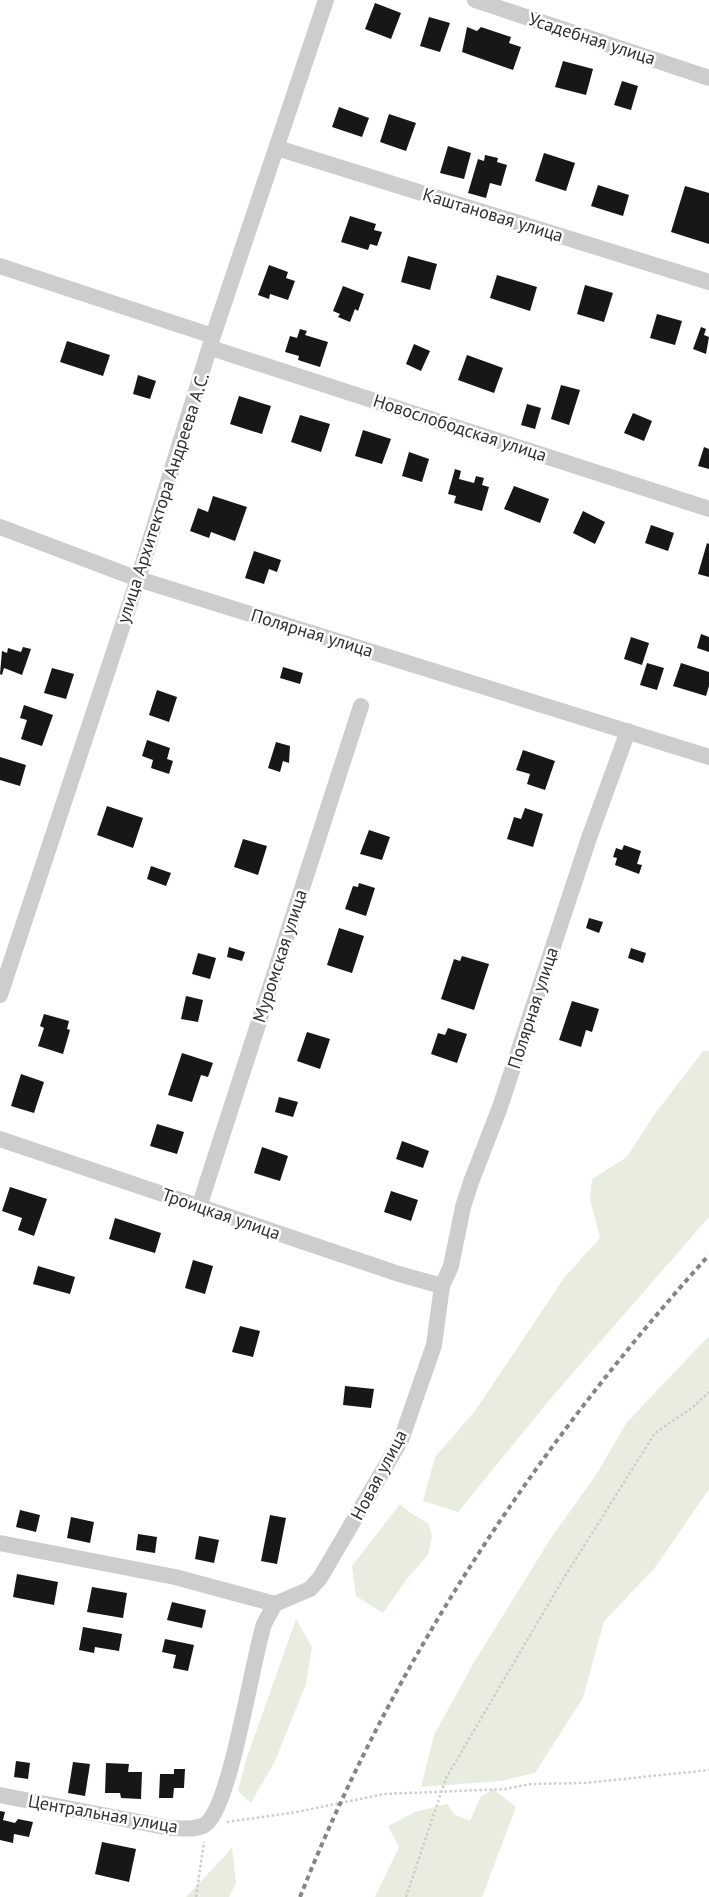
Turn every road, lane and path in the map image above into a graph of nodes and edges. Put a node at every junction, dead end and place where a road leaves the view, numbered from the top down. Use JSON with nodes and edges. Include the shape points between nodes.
{"nodes":[{"id":1,"x":326,"y":0,"type":"edge"},
{"id":2,"x":475,"y":0,"type":"edge"},
{"id":3,"x":709,"y":78,"type":"edge"},
{"id":4,"x":277,"y":148,"type":"junction"},
{"id":5,"x":0,"y":266,"type":"edge"},
{"id":6,"x":709,"y":282,"type":"edge"},
{"id":7,"x":212,"y":342,"type":"junction"},
{"id":8,"x":709,"y":509,"type":"edge"},
{"id":9,"x":0,"y":527,"type":"edge"},
{"id":10,"x":138,"y":579,"type":"junction"},
{"id":11,"x":361,"y":706,"type":"dead end"},
{"id":12,"x":628,"y":731,"type":"junction"},
{"id":13,"x":709,"y":758,"type":"edge"},
{"id":14,"x":0,"y":995,"type":"edge"},
{"id":15,"x":0,"y":1139,"type":"edge"},
{"id":16,"x":198,"y":1207,"type":"junction"},
{"id":17,"x":442,"y":1286,"type":"junction"},
{"id":18,"x":709,"y":1392,"type":"edge"},
{"id":19,"x":0,"y":1543,"type":"edge"},
{"id":20,"x":275,"y":1604,"type":"junction"},
{"id":21,"x":709,"y":1770,"type":"edge"},
{"id":22,"x":441,"y":1793,"type":"junction"},
{"id":23,"x":0,"y":1795,"type":"edge"},
{"id":24,"x":206,"y":1825,"type":"junction"},
{"id":25,"x":196,"y":1897,"type":"edge"},
{"id":26,"x":406,"y":1897,"type":"edge"}],
"edges":[{"from":1,"to":4,"type":"street","name":"улица Архитектора Андреева А.С."},
{"from":2,"to":3,"type":"street","name":"Усадебная улица"},
{"from":4,"to":6,"type":"street","name":"Каштановая улица"},
{"from":4,"to":7,"type":"street","name":"улица Архитектора Андреева А.С."},
{"from":5,"to":7,"type":"street","name":"Новослободская улица"},
{"from":7,"to":8,"type":"street","name":"Новослободская улица"},
{"from":7,"to":10,"type":"street","name":"улица Архитектора Андреева А.С."},
{"from":9,"to":10,"type":"street","name":"Полярная улица"},
{"from":10,"to":12,"type":"street","name":"Полярная улица"},
{"from":10,"to":14,"type":"street","name":"улица Архитектора Андреева А.С."},
{"from":11,"to":16,"type":"street","name":"Муромская улица"},
{"from":12,"to":13,"type":"street","name":"Полярная улица"},
{"from":12,"to":17,"type":"street","name":"Полярная улица","via":[[588,838],[500,1107],[471,1182],[451,1266]]},
{"from":15,"to":16,"type":"street","name":"Троицкая улица"},
{"from":16,"to":17,"type":"street","name":"Троицкая улица"},
{"from":17,"to":20,"type":"street","name":"Новая улица","via":[[434,1345],[401,1440],[320,1578],[310,1589]]},
{"from":18,"to":22,"type":"path","via":[[655,1433],[562,1581],[446,1778]]},
{"from":19,"to":20,"type":"street","via":[[174,1577]]},
{"from":20,"to":24,"type":"street","via":[[259,1639],[223,1793]]},
{"from":21,"to":22,"type":"path"},
{"from":22,"to":24,"type":"path","via":[[384,1794],[298,1812]]},
{"from":22,"to":26,"type":"path"},
{"from":23,"to":24,"type":"street","name":"Центральная улица","via":[[170,1828]]},
{"from":24,"to":25,"type":"path"}]}
